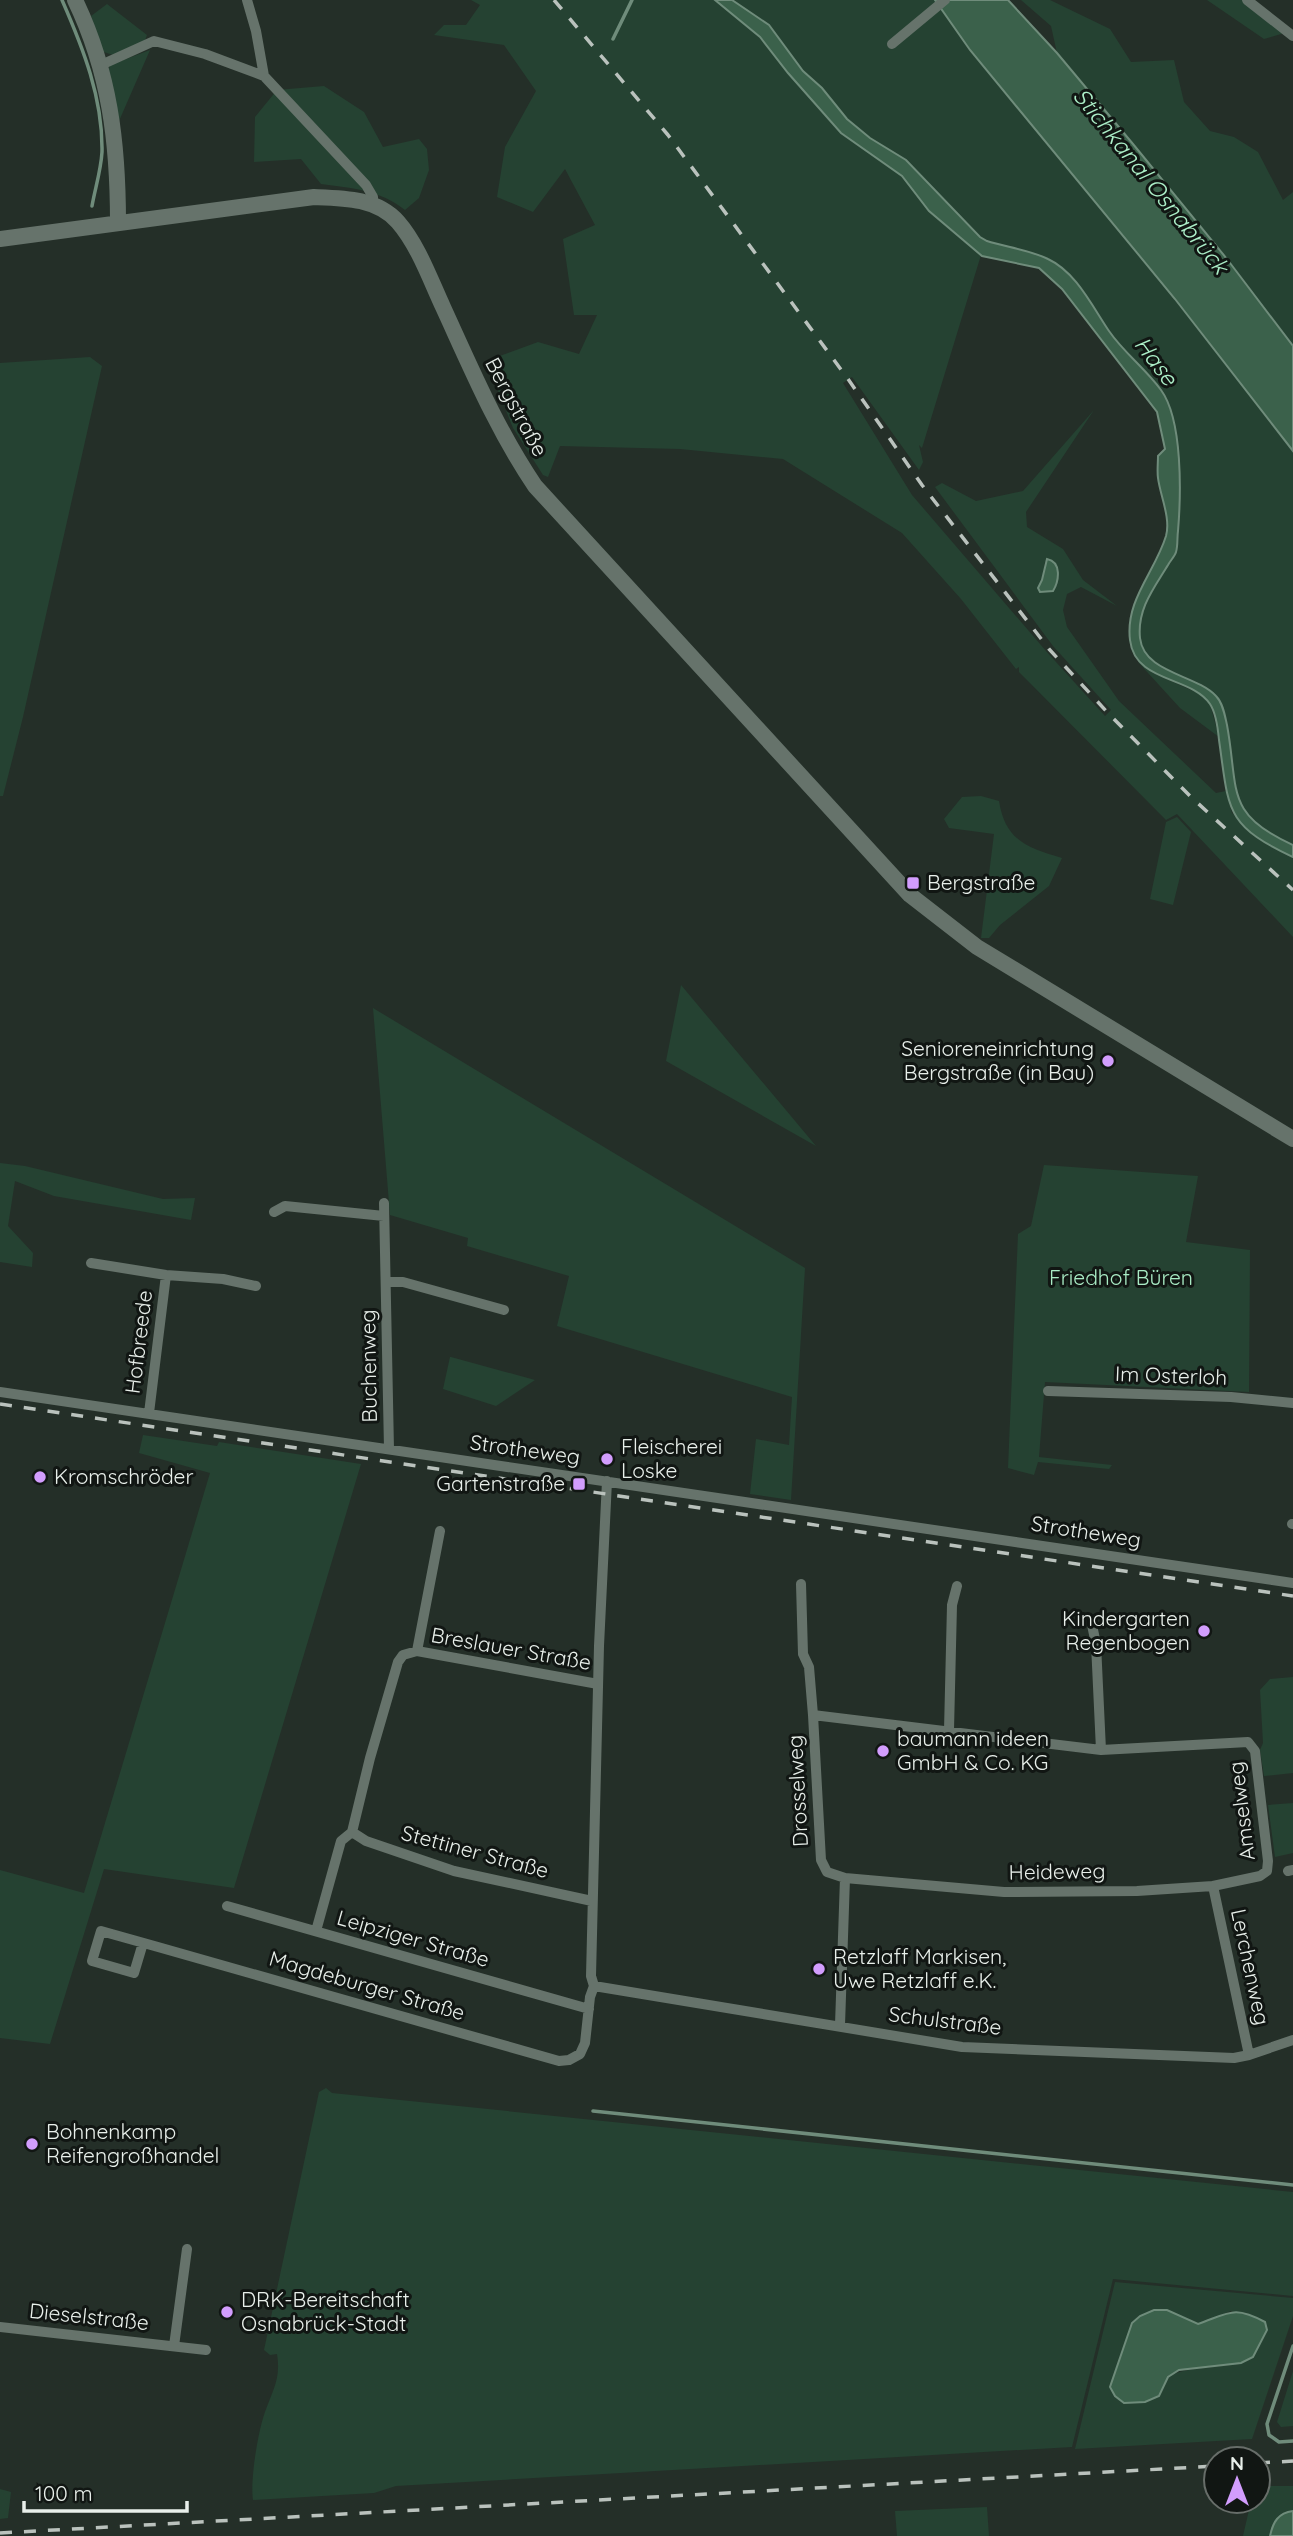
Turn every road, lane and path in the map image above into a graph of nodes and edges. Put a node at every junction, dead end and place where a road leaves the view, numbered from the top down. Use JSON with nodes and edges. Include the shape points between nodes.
{"nodes":[{"id":1,"x":75,"y":0,"type":"edge"},
{"id":2,"x":247,"y":0,"type":"edge"},
{"id":3,"x":945,"y":0,"type":"edge"},
{"id":4,"x":1247,"y":0,"type":"edge"},
{"id":5,"x":1293,"y":36,"type":"edge"},
{"id":6,"x":891,"y":44,"type":"dead end"},
{"id":7,"x":101,"y":65,"type":"junction"},
{"id":8,"x":264,"y":76,"type":"junction"},
{"id":9,"x":373,"y":205,"type":"junction"},
{"id":10,"x":118,"y":223,"type":"junction"},
{"id":11,"x":0,"y":239,"type":"edge"},
{"id":12,"x":1293,"y":1139,"type":"edge"},
{"id":13,"x":384,"y":1202,"type":"dead end"},
{"id":14,"x":274,"y":1212,"type":"dead end"},
{"id":15,"x":384,"y":1216,"type":"junction"},
{"id":16,"x":91,"y":1263,"type":"dead end"},
{"id":17,"x":166,"y":1275,"type":"junction"},
{"id":18,"x":386,"y":1282,"type":"junction"},
{"id":19,"x":256,"y":1286,"type":"dead end"},
{"id":20,"x":504,"y":1310,"type":"dead end"},
{"id":21,"x":1048,"y":1391,"type":"dead end"},
{"id":22,"x":0,"y":1392,"type":"edge"},
{"id":23,"x":1293,"y":1403,"type":"edge"},
{"id":24,"x":149,"y":1413,"type":"junction"},
{"id":25,"x":389,"y":1449,"type":"junction"},
{"id":26,"x":607,"y":1481,"type":"junction"},
{"id":27,"x":440,"y":1531,"type":"dead end"},
{"id":28,"x":1293,"y":1583,"type":"edge"},
{"id":29,"x":801,"y":1584,"type":"dead end"},
{"id":30,"x":957,"y":1586,"type":"dead end"},
{"id":31,"x":1092,"y":1625,"type":"dead end"},
{"id":32,"x":417,"y":1651,"type":"junction"},
{"id":33,"x":598,"y":1684,"type":"junction"},
{"id":34,"x":813,"y":1716,"type":"junction"},
{"id":35,"x":949,"y":1730,"type":"junction"},
{"id":36,"x":1101,"y":1750,"type":"junction"},
{"id":37,"x":352,"y":1832,"type":"junction"},
{"id":38,"x":1267,"y":1871,"type":"joint"},
{"id":39,"x":845,"y":1878,"type":"junction"},
{"id":40,"x":1213,"y":1886,"type":"junction"},
{"id":41,"x":592,"y":1900,"type":"junction"},
{"id":42,"x":227,"y":1906,"type":"dead end"},
{"id":43,"x":316,"y":1931,"type":"junction"},
{"id":44,"x":143,"y":1943,"type":"junction"},
{"id":45,"x":594,"y":1986,"type":"junction"},
{"id":46,"x":589,"y":2009,"type":"junction"},
{"id":47,"x":840,"y":2025,"type":"junction"},
{"id":48,"x":1293,"y":2040,"type":"edge"},
{"id":49,"x":1249,"y":2055,"type":"junction"},
{"id":50,"x":187,"y":2249,"type":"dead end"},
{"id":51,"x":0,"y":2327,"type":"edge"},
{"id":52,"x":174,"y":2346,"type":"junction"},
{"id":53,"x":206,"y":2350,"type":"dead end"}],
"edges":[{"from":1,"to":7,"type":"street"},
{"from":2,"to":8,"type":"street"},
{"from":3,"to":6,"type":"street"},
{"from":4,"to":5,"type":"street"},
{"from":7,"to":8,"type":"street","via":[[154,41]]},
{"from":7,"to":10,"type":"street","via":[[115,131]]},
{"from":8,"to":9,"type":"street","via":[[366,185]]},
{"from":9,"to":10,"type":"street","name":"Bergstraße","via":[[350,198],[314,197]]},
{"from":9,"to":12,"type":"street","name":"Bergstraße","via":[[397,221],[417,252],[504,436],[536,486],[910,895],[977,947]]},
{"from":10,"to":11,"type":"street","name":"Bergstraße"},
{"from":13,"to":15,"type":"street","name":"Buchenweg"},
{"from":14,"to":15,"type":"street","via":[[285,1206]]},
{"from":15,"to":18,"type":"street","name":"Buchenweg"},
{"from":16,"to":17,"type":"street","name":"Hofbreede"},
{"from":17,"to":19,"type":"street","name":"Hofbreede"},
{"from":17,"to":24,"type":"street","name":"Hofbreede"},
{"from":18,"to":20,"type":"street","name":"Buchenweg","via":[[403,1282]]},
{"from":18,"to":25,"type":"street","name":"Buchenweg"},
{"from":21,"to":23,"type":"street","name":"Im Osterloh"},
{"from":22,"to":24,"type":"street","name":"Strotheweg"},
{"from":24,"to":25,"type":"street","name":"Strotheweg"},
{"from":25,"to":26,"type":"street","name":"Strotheweg"},
{"from":26,"to":28,"type":"street","name":"Strotheweg"},
{"from":26,"to":33,"type":"street"},
{"from":27,"to":32,"type":"street"},
{"from":29,"to":34,"type":"street","name":"Drosselweg","via":[[803,1654],[809,1667]]},
{"from":30,"to":35,"type":"street","via":[[952,1605]]},
{"from":31,"to":36,"type":"street"},
{"from":32,"to":33,"type":"street","name":"Breslauer Straße"},
{"from":32,"to":37,"type":"street","via":[[403,1655],[398,1662]]},
{"from":33,"to":41,"type":"street"},
{"from":34,"to":35,"type":"street"},
{"from":34,"to":39,"type":"street","name":"Drosselweg","via":[[821,1860],[827,1872]]},
{"from":35,"to":36,"type":"street"},
{"from":36,"to":38,"type":"street","name":"Amselweg","via":[[1241,1741],[1253,1745]]},
{"from":37,"to":41,"type":"street","name":"Stettiner Straße","via":[[454,1871]]},
{"from":37,"to":43,"type":"street","via":[[341,1842]]},
{"from":38,"to":40,"type":"street","name":"Heideweg"},
{"from":39,"to":40,"type":"street","name":"Heideweg","via":[[1004,1892]]},
{"from":39,"to":47,"type":"street"},
{"from":40,"to":49,"type":"street","name":"Lerchenweg"},
{"from":41,"to":45,"type":"street"},
{"from":42,"to":43,"type":"street","name":"Leipziger Straße"},
{"from":43,"to":46,"type":"street","name":"Leipziger Straße"},
{"from":44,"to":44,"type":"street","name":"Magdeburger Straße","via":[[100,1931],[92,1961],[134,1973]]},
{"from":44,"to":46,"type":"street","name":"Magdeburger Straße","via":[[559,2060],[580,2054]]},
{"from":45,"to":46,"type":"street"},
{"from":45,"to":47,"type":"street","name":"Schulstraße"},
{"from":47,"to":49,"type":"street","name":"Schulstraße","via":[[962,2047]]},
{"from":48,"to":49,"type":"street","name":"Schulstraße"},
{"from":50,"to":52,"type":"street","name":"Dieselstraße"},
{"from":51,"to":52,"type":"street","name":"Dieselstraße"},
{"from":52,"to":53,"type":"street","name":"Dieselstraße"}]}
